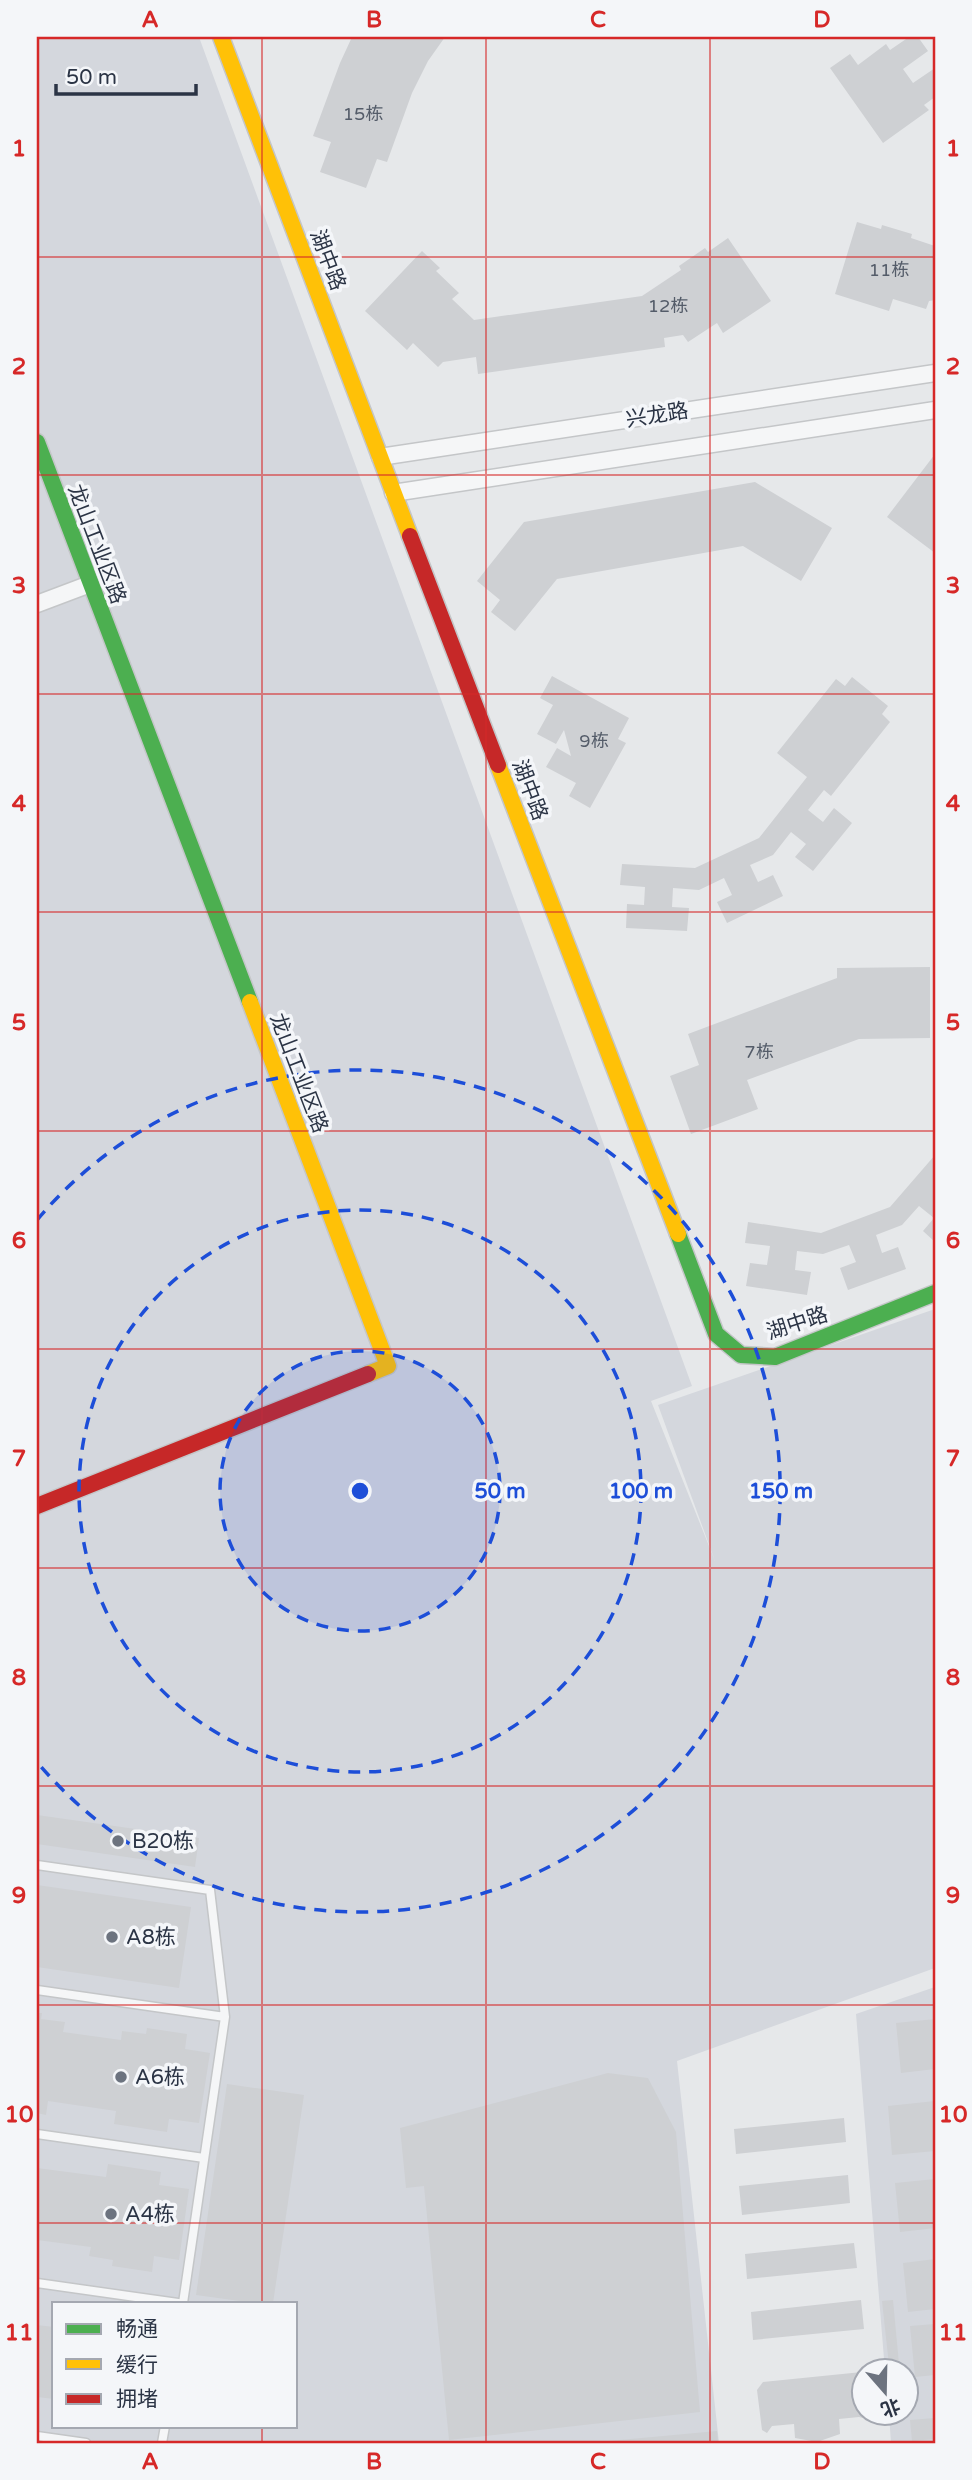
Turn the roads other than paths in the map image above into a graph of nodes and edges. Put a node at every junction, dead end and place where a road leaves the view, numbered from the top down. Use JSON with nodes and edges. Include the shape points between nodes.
{"nodes":[{"id":1,"x":221,"y":37,"type":"edge"},
{"id":2,"x":935,"y":373,"type":"edge"},
{"id":3,"x":935,"y":410,"type":"edge"},
{"id":4,"x":37,"y":442,"type":"edge"},
{"id":5,"x":380,"y":457,"type":"junction"},
{"id":6,"x":393,"y":493,"type":"junction"},
{"id":7,"x":90,"y":584,"type":"junction"},
{"id":8,"x":37,"y":604,"type":"edge"},
{"id":9,"x":935,"y":1293,"type":"edge"},
{"id":10,"x":37,"y":1506,"type":"edge"},
{"id":11,"x":37,"y":1865,"type":"edge"},
{"id":12,"x":37,"y":1990,"type":"edge"},
{"id":13,"x":225,"y":2017,"type":"junction"},
{"id":14,"x":37,"y":2134,"type":"edge"},
{"id":15,"x":204,"y":2158,"type":"junction"},
{"id":16,"x":37,"y":2283,"type":"edge"},
{"id":17,"x":171,"y":2302,"type":"edge"},
{"id":18,"x":183,"y":2302,"type":"edge"},
{"id":19,"x":37,"y":2436,"type":"edge"},
{"id":20,"x":86,"y":2443,"type":"edge"}],
"edges":[{"from":1,"to":5,"type":"street","name":"湖中路"},
{"from":2,"to":5,"type":"street","name":"兴龙路"},
{"from":3,"to":6,"type":"street","name":"兴龙路"},
{"from":4,"to":7,"type":"street","name":"龙山工业区路"},
{"from":5,"to":6,"type":"street","name":"湖中路"},
{"from":6,"to":9,"type":"street","name":"湖中路","via":[[716,1334],[741,1355],[775,1357]]},
{"from":7,"to":8,"type":"street"},
{"from":7,"to":10,"type":"street","name":"龙山工业区路","via":[[388,1366]]},
{"from":11,"to":13,"type":"lane","via":[[210,1890]]},
{"from":12,"to":13,"type":"lane"},
{"from":13,"to":15,"type":"lane"},
{"from":14,"to":15,"type":"lane"},
{"from":15,"to":18,"type":"lane"},
{"from":16,"to":17,"type":"lane"},
{"from":19,"to":20,"type":"lane"}]}
